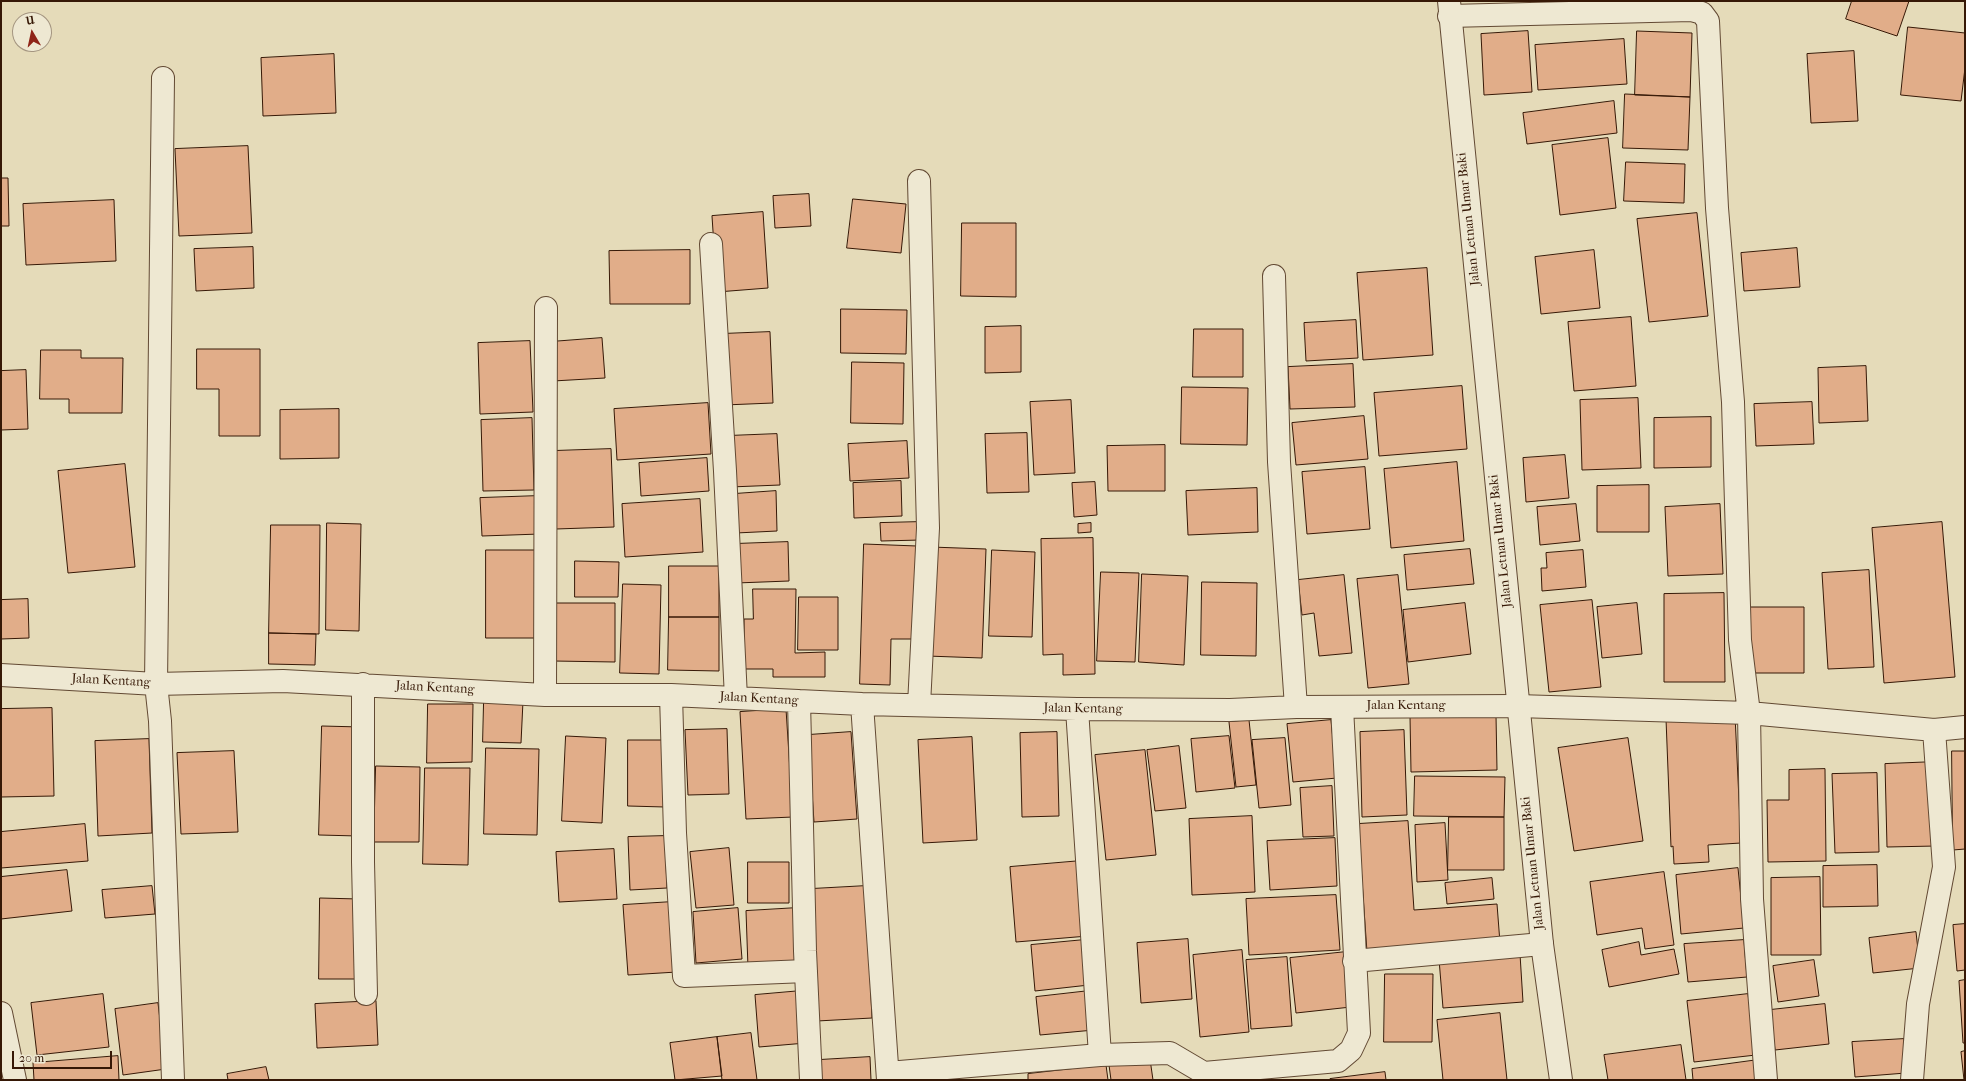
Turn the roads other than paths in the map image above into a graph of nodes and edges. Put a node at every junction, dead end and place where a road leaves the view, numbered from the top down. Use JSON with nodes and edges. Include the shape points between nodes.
{"nodes":[{"id":1,"x":1449,"y":9,"type":"edge"},
{"id":2,"x":162,"y":78,"type":"dead end"},
{"id":3,"x":919,"y":181,"type":"dead end"},
{"id":4,"x":711,"y":244,"type":"dead end"},
{"id":5,"x":1274,"y":276,"type":"dead end"},
{"id":6,"x":546,"y":308,"type":"dead end"},
{"id":7,"x":1,"y":674,"type":"edge"},
{"id":8,"x":156,"y":684,"type":"junction"},
{"id":9,"x":363,"y":684,"type":"junction"},
{"id":10,"x":671,"y":694,"type":"junction"},
{"id":11,"x":545,"y":695,"type":"junction"},
{"id":12,"x":736,"y":698,"type":"junction"},
{"id":13,"x":799,"y":700,"type":"junction"},
{"id":14,"x":862,"y":704,"type":"junction"},
{"id":15,"x":919,"y":706,"type":"junction"},
{"id":16,"x":1517,"y":706,"type":"junction"},
{"id":17,"x":1296,"y":707,"type":"junction"},
{"id":18,"x":1342,"y":707,"type":"junction"},
{"id":19,"x":1077,"y":709,"type":"junction"},
{"id":20,"x":1749,"y":712,"type":"junction"},
{"id":21,"x":1965,"y":727,"type":"edge"},
{"id":22,"x":1934,"y":730,"type":"junction"},
{"id":23,"x":1542,"y":944,"type":"junction"},
{"id":24,"x":1354,"y":961,"type":"junction"},
{"id":25,"x":806,"y":971,"type":"junction"},
{"id":26,"x":366,"y":994,"type":"dead end"},
{"id":27,"x":1,"y":1013,"type":"edge"},
{"id":28,"x":1100,"y":1055,"type":"junction"},
{"id":29,"x":1005,"y":1072,"type":"edge"},
{"id":30,"x":888,"y":1076,"type":"edge"},
{"id":31,"x":1205,"y":1076,"type":"edge"},
{"id":32,"x":15,"y":1080,"type":"edge"},
{"id":33,"x":173,"y":1080,"type":"edge"},
{"id":34,"x":811,"y":1080,"type":"edge"},
{"id":35,"x":1561,"y":1080,"type":"edge"},
{"id":36,"x":1766,"y":1080,"type":"edge"},
{"id":37,"x":1912,"y":1080,"type":"edge"}],
"edges":[{"from":1,"to":16,"type":"street","name":"Jalan Letnan Umar Baki"},
{"from":1,"to":20,"type":"street","via":[[1691,10],[1702,13],[1708,21],[1717,208],[1733,402],[1740,640]]},
{"from":2,"to":8,"type":"street"},
{"from":3,"to":15,"type":"street","via":[[928,528]]},
{"from":4,"to":12,"type":"street"},
{"from":5,"to":17,"type":"street","via":[[1279,462]]},
{"from":6,"to":11,"type":"street"},
{"from":7,"to":8,"type":"street","name":"Jalan Kentang"},
{"from":8,"to":9,"type":"street","name":"Jalan Kentang","via":[[283,681]]},
{"from":8,"to":33,"type":"street","via":[[160,721]]},
{"from":9,"to":11,"type":"street","name":"Jalan Kentang"},
{"from":9,"to":26,"type":"street"},
{"from":10,"to":11,"type":"street","name":"Jalan Kentang"},
{"from":10,"to":12,"type":"street","name":"Jalan Kentang"},
{"from":10,"to":25,"type":"street","via":[[675,834],[684,976]]},
{"from":12,"to":13,"type":"street","name":"Jalan Kentang"},
{"from":13,"to":14,"type":"street","name":"Jalan Kentang"},
{"from":13,"to":25,"type":"street"},
{"from":14,"to":15,"type":"street","name":"Jalan Kentang"},
{"from":14,"to":30,"type":"street"},
{"from":15,"to":19,"type":"street","name":"Jalan Kentang"},
{"from":16,"to":18,"type":"street","name":"Jalan Kentang"},
{"from":16,"to":20,"type":"street","name":"Jalan Kentang"},
{"from":16,"to":23,"type":"street","name":"Jalan Letnan Umar Baki"},
{"from":17,"to":18,"type":"street","name":"Jalan Kentang"},
{"from":17,"to":19,"type":"street","name":"Jalan Kentang","via":[[1230,710]]},
{"from":18,"to":24,"type":"street"},
{"from":19,"to":28,"type":"street"},
{"from":20,"to":22,"type":"street","name":"Jalan Kentang"},
{"from":20,"to":36,"type":"street","via":[[1752,899]]},
{"from":21,"to":22,"type":"street","name":"Jalan Kentang"},
{"from":22,"to":37,"type":"street","via":[[1944,867],[1918,1004]]},
{"from":23,"to":24,"type":"street"},
{"from":23,"to":35,"type":"street","name":"Jalan Letnan Umar Baki"},
{"from":24,"to":31,"type":"street","via":[[1359,1033],[1351,1050],[1338,1061]]},
{"from":25,"to":34,"type":"street"},
{"from":27,"to":32,"type":"street"},
{"from":28,"to":29,"type":"street"},
{"from":28,"to":31,"type":"street","via":[[1170,1053]]},
{"from":29,"to":30,"type":"street"}]}
